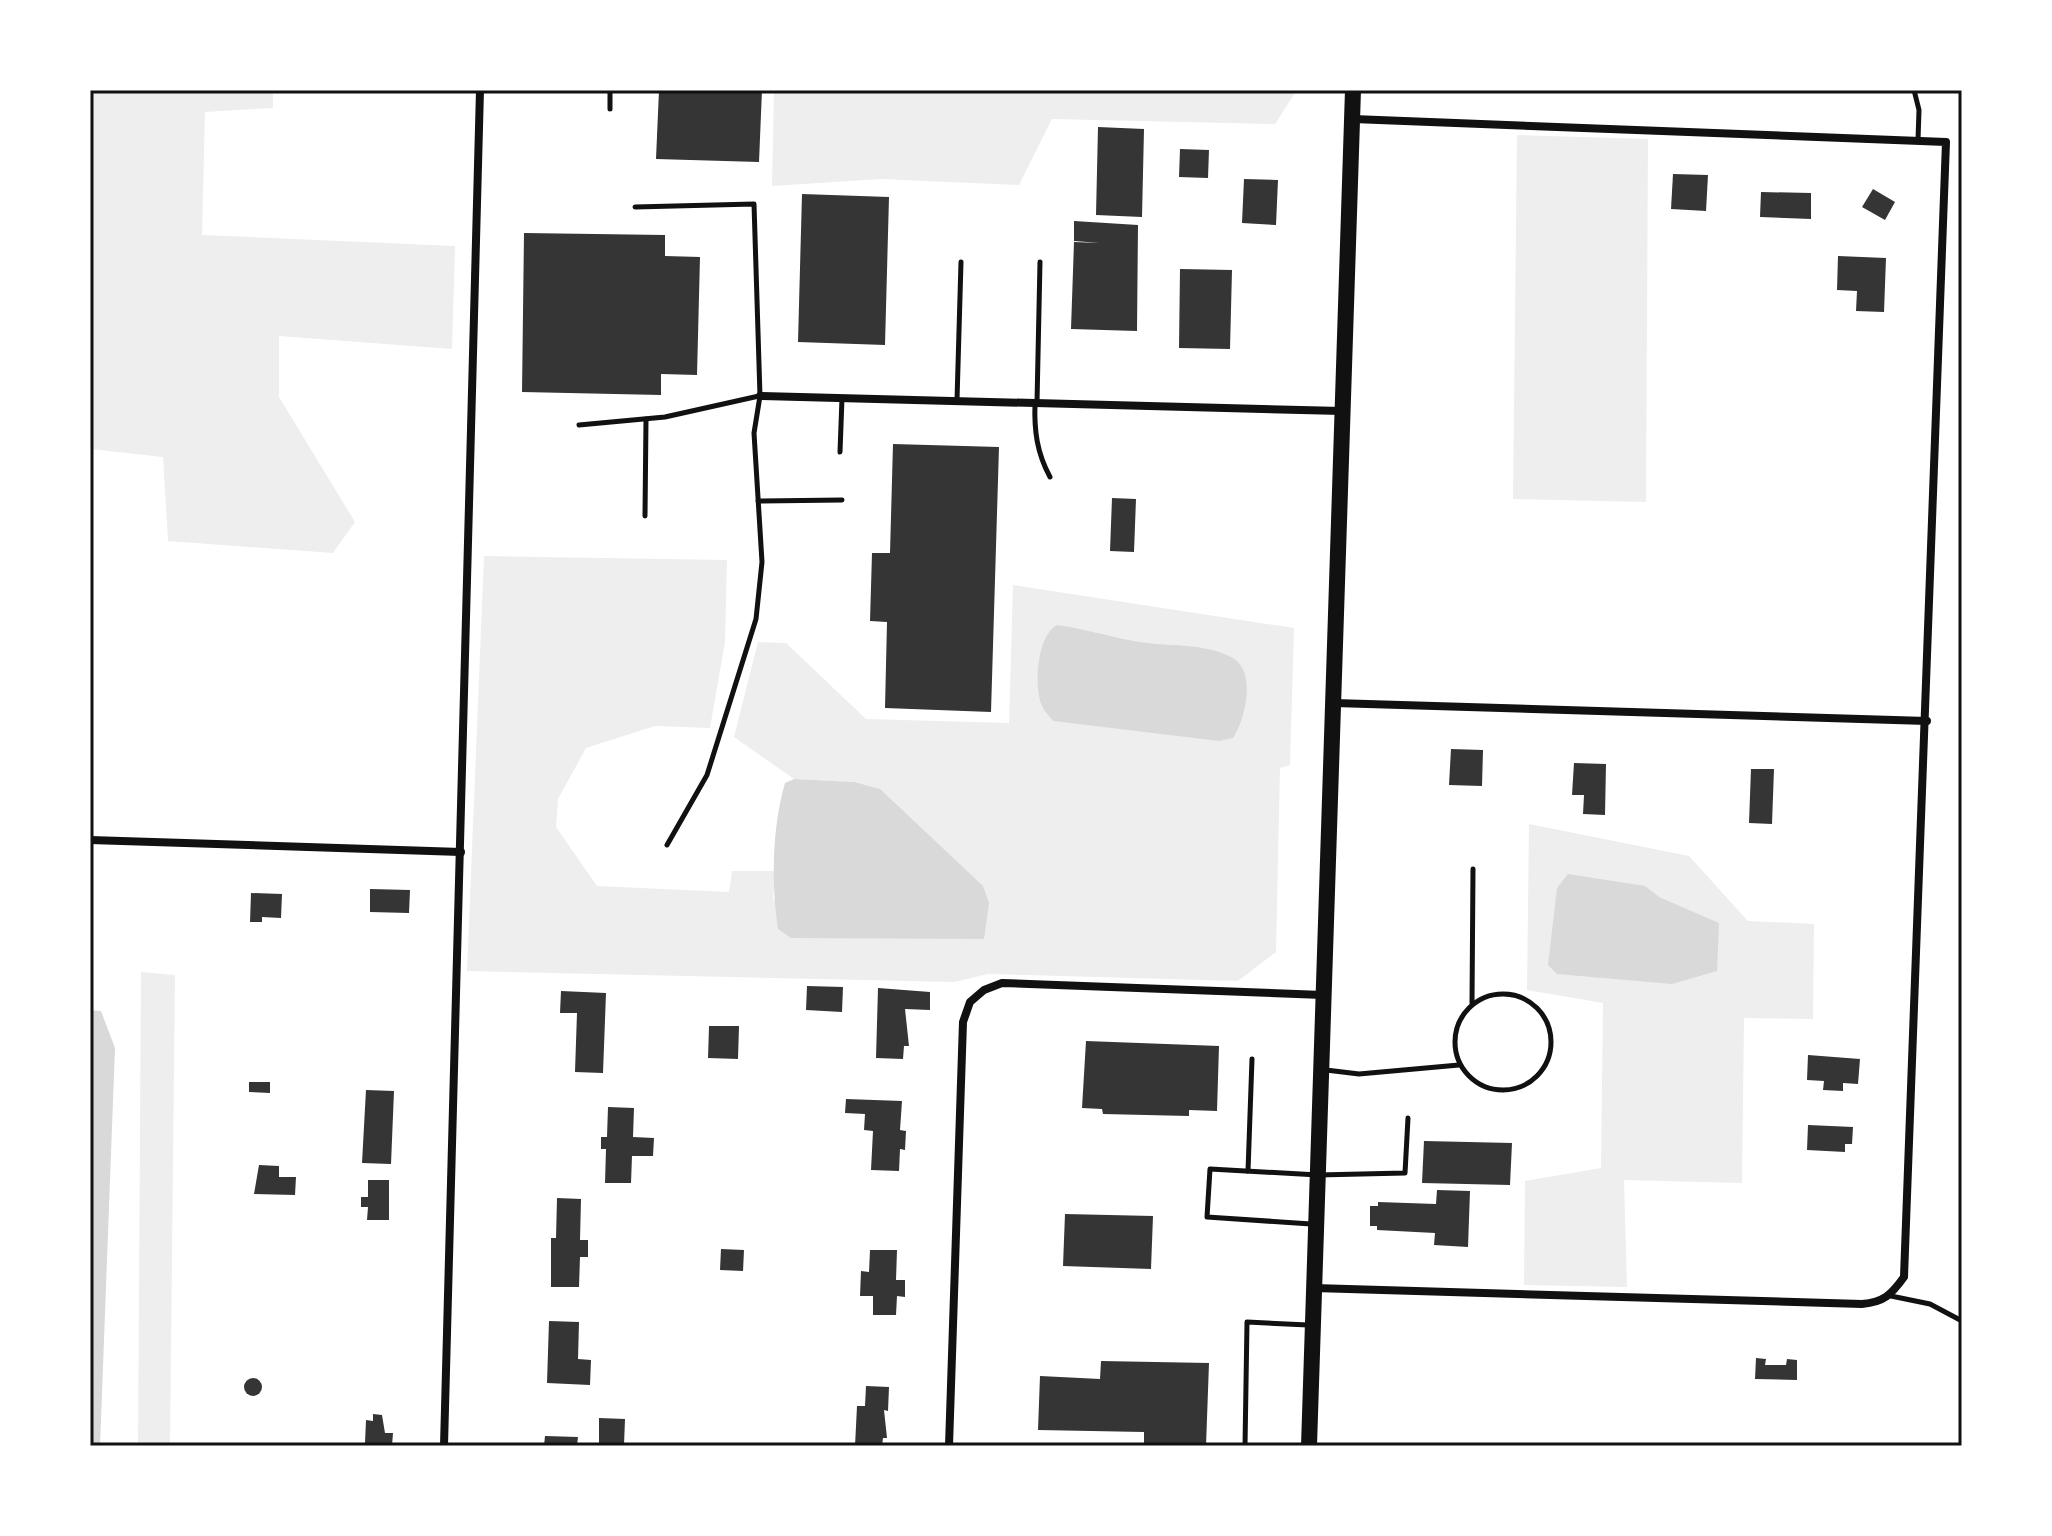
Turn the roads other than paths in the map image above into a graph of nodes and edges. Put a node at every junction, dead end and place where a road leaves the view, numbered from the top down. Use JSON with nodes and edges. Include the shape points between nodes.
{"nodes":[{"id":1,"x":480,"y":90,"type":"edge"},
{"id":2,"x":610,"y":90,"type":"edge"},
{"id":3,"x":1353,"y":90,"type":"edge"},
{"id":4,"x":1914,"y":90,"type":"edge"},
{"id":5,"x":610,"y":109,"type":"dead end"},
{"id":6,"x":1353,"y":119,"type":"junction"},
{"id":7,"x":1918,"y":140,"type":"junction"},
{"id":8,"x":635,"y":207,"type":"dead end"},
{"id":9,"x":961,"y":262,"type":"dead end"},
{"id":10,"x":1040,"y":262,"type":"dead end"},
{"id":11,"x":760,"y":396,"type":"junction"},
{"id":12,"x":842,"y":398,"type":"junction"},
{"id":13,"x":957,"y":401,"type":"junction"},
{"id":14,"x":1036,"y":403,"type":"junction"},
{"id":15,"x":1343,"y":411,"type":"junction"},
{"id":16,"x":646,"y":419,"type":"junction"},
{"id":17,"x":579,"y":425,"type":"dead end"},
{"id":18,"x":840,"y":452,"type":"dead end"},
{"id":19,"x":1050,"y":477,"type":"dead end"},
{"id":20,"x":842,"y":500,"type":"dead end"},
{"id":21,"x":758,"y":501,"type":"junction"},
{"id":22,"x":645,"y":516,"type":"dead end"},
{"id":23,"x":1334,"y":703,"type":"junction"},
{"id":24,"x":1927,"y":721,"type":"junction"},
{"id":25,"x":90,"y":840,"type":"edge"},
{"id":26,"x":667,"y":845,"type":"dead end"},
{"id":27,"x":461,"y":852,"type":"junction"},
{"id":28,"x":1473,"y":869,"type":"dead end"},
{"id":29,"x":1323,"y":995,"type":"junction"},
{"id":30,"x":1472,"y":1004,"type":"junction"},
{"id":31,"x":1252,"y":1059,"type":"dead end"},
{"id":32,"x":1460,"y":1065,"type":"junction"},
{"id":33,"x":1321,"y":1070,"type":"junction"},
{"id":34,"x":1408,"y":1118,"type":"dead end"},
{"id":35,"x":1248,"y":1171,"type":"junction"},
{"id":36,"x":1318,"y":1175,"type":"junction"},
{"id":37,"x":1316,"y":1224,"type":"junction"},
{"id":38,"x":1314,"y":1288,"type":"junction"},
{"id":39,"x":1891,"y":1296,"type":"junction"},
{"id":40,"x":1962,"y":1321,"type":"edge"},
{"id":41,"x":1313,"y":1325,"type":"junction"},
{"id":42,"x":444,"y":1446,"type":"edge"},
{"id":43,"x":949,"y":1446,"type":"edge"},
{"id":44,"x":1245,"y":1446,"type":"edge"},
{"id":45,"x":1309,"y":1446,"type":"edge"}],
"edges":[{"from":1,"to":27,"type":"street"},
{"from":2,"to":5,"type":"lane"},
{"from":3,"to":6,"type":"main road"},
{"from":4,"to":7,"type":"lane"},
{"from":6,"to":7,"type":"street"},
{"from":6,"to":15,"type":"main road"},
{"from":7,"to":24,"type":"street","via":[[1946,142]]},
{"from":8,"to":11,"type":"lane","via":[[754,204]]},
{"from":9,"to":13,"type":"lane"},
{"from":10,"to":14,"type":"lane"},
{"from":11,"to":12,"type":"street"},
{"from":11,"to":16,"type":"lane"},
{"from":11,"to":21,"type":"lane","via":[[754,433]]},
{"from":12,"to":13,"type":"street"},
{"from":12,"to":18,"type":"lane"},
{"from":13,"to":14,"type":"street"},
{"from":14,"to":15,"type":"street"},
{"from":14,"to":19,"type":"lane","via":[[1034,430]]},
{"from":15,"to":23,"type":"main road"},
{"from":16,"to":17,"type":"lane"},
{"from":16,"to":22,"type":"lane"},
{"from":20,"to":21,"type":"lane"},
{"from":21,"to":26,"type":"lane","via":[[762,562],[756,619],[707,775]]},
{"from":23,"to":24,"type":"street"},
{"from":23,"to":29,"type":"main road"},
{"from":24,"to":39,"type":"street","via":[[1907,1265]]},
{"from":25,"to":27,"type":"street"},
{"from":27,"to":42,"type":"street"},
{"from":28,"to":30,"type":"lane"},
{"from":29,"to":33,"type":"main road"},
{"from":29,"to":43,"type":"street","via":[[1002,983],[970,1002],[963,1022]]},
{"from":30,"to":32,"type":"lane","via":[[1455,1033]]},
{"from":30,"to":32,"type":"lane","via":[[1501,993],[1518,995],[1533,1003],[1547,1022],[1552,1046],[1540,1074],[1513,1090],[1482,1086]]},
{"from":31,"to":35,"type":"lane"},
{"from":32,"to":33,"type":"lane","via":[[1359,1074]]},
{"from":33,"to":36,"type":"main road"},
{"from":34,"to":36,"type":"lane","via":[[1405,1173]]},
{"from":35,"to":36,"type":"lane"},
{"from":35,"to":37,"type":"lane","via":[[1210,1169],[1207,1217]]},
{"from":36,"to":37,"type":"main road"},
{"from":37,"to":38,"type":"main road"},
{"from":38,"to":39,"type":"street","via":[[1862,1304]]},
{"from":38,"to":41,"type":"main road"},
{"from":39,"to":40,"type":"lane","via":[[1930,1304]]},
{"from":41,"to":44,"type":"lane","via":[[1247,1322]]},
{"from":41,"to":45,"type":"main road"}]}
